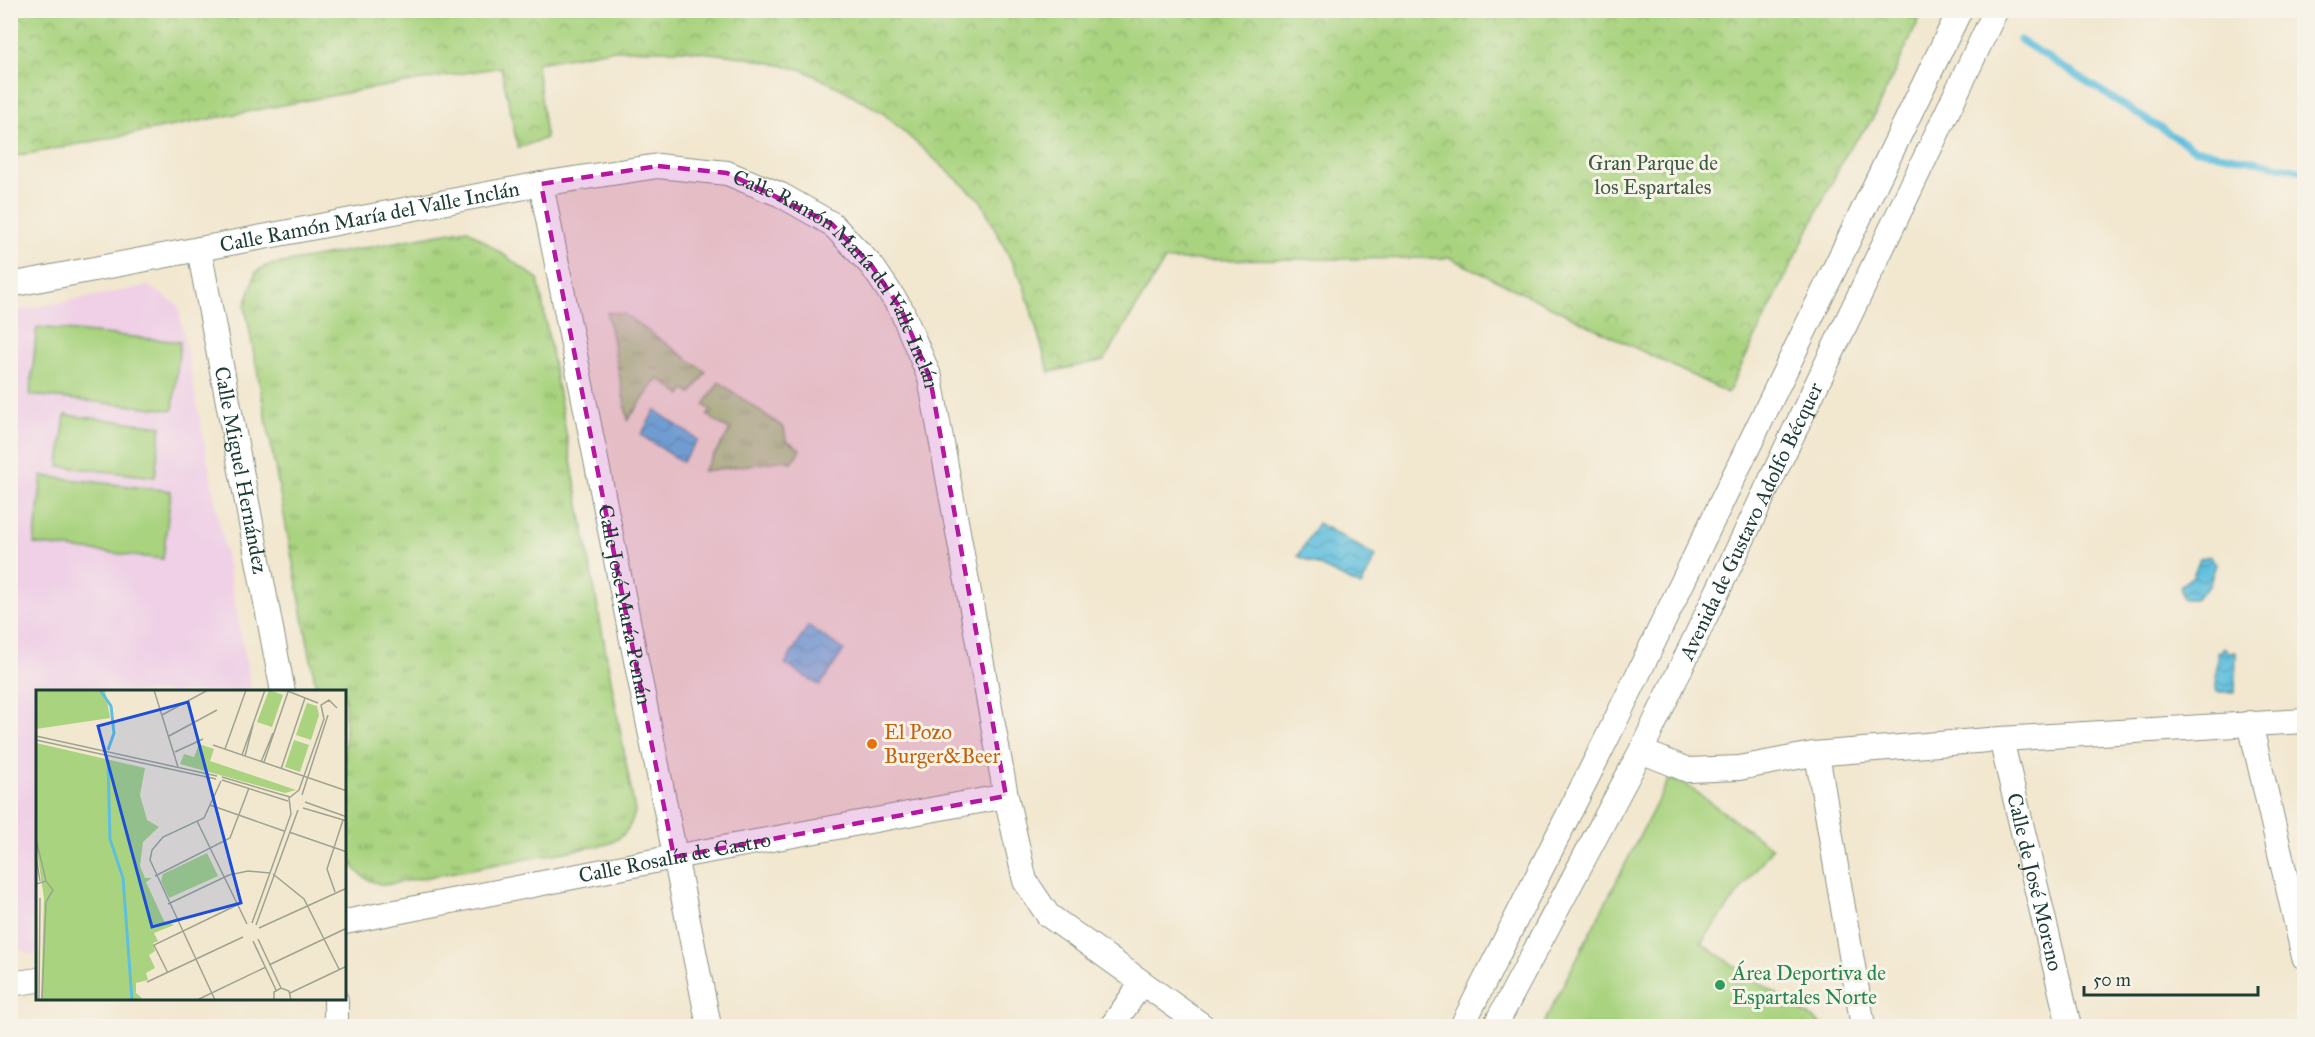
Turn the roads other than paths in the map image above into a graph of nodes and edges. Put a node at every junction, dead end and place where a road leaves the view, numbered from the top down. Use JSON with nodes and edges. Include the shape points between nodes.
{"nodes":[{"id":1,"x":1960,"y":10,"type":"edge"},
{"id":2,"x":1996,"y":10,"type":"edge"},
{"id":3,"x":541,"y":184,"type":"junction"},
{"id":4,"x":199,"y":249,"type":"junction"},
{"id":5,"x":10,"y":285,"type":"edge"},
{"id":6,"x":283,"y":690,"type":"edge"},
{"id":7,"x":2304,"y":721,"type":"edge"},
{"id":8,"x":2250,"y":723,"type":"junction"},
{"id":9,"x":2001,"y":739,"type":"junction"},
{"id":10,"x":1641,"y":751,"type":"junction"},
{"id":11,"x":1818,"y":754,"type":"junction"},
{"id":12,"x":1006,"y":796,"type":"junction"},
{"id":13,"x":674,"y":857,"type":"junction"},
{"id":14,"x":346,"y":922,"type":"edge"},
{"id":15,"x":2304,"y":957,"type":"edge"},
{"id":16,"x":36,"y":980,"type":"edge"},
{"id":17,"x":10,"y":984,"type":"edge"},
{"id":18,"x":1141,"y":984,"type":"junction"},
{"id":19,"x":336,"y":1001,"type":"edge"},
{"id":20,"x":336,"y":1026,"type":"edge"},
{"id":21,"x":709,"y":1026,"type":"edge"},
{"id":22,"x":1112,"y":1026,"type":"edge"},
{"id":23,"x":1203,"y":1026,"type":"edge"},
{"id":24,"x":1462,"y":1026,"type":"edge"},
{"id":25,"x":1495,"y":1026,"type":"edge"},
{"id":26,"x":1863,"y":1026,"type":"edge"},
{"id":27,"x":2069,"y":1026,"type":"edge"}],
"edges":[{"from":1,"to":24,"type":"street","name":"Avenida de Gustavo Adolfo Bécquer","via":[[1613,725]]},
{"from":2,"to":10,"type":"street","name":"Avenida de Gustavo Adolfo Bécquer"},
{"from":3,"to":4,"type":"street","name":"Calle Ramón María del Valle Inclán"},
{"from":3,"to":12,"type":"street","name":"Calle Ramón María del Valle Inclán","via":[[658,166],[727,173],[781,195],[832,224],[872,266],[901,309],[930,378]]},
{"from":3,"to":13,"type":"street","name":"Calle José María Pemán"},
{"from":4,"to":5,"type":"street","name":"Calle Ramón María del Valle Inclán"},
{"from":4,"to":6,"type":"street","name":"Calle Miguel Hernández"},
{"from":7,"to":8,"type":"street"},
{"from":8,"to":9,"type":"street"},
{"from":8,"to":15,"type":"street"},
{"from":9,"to":11,"type":"street"},
{"from":9,"to":27,"type":"street","name":"Calle de José Moreno"},
{"from":10,"to":11,"type":"street","via":[[1688,770],[1739,768]]},
{"from":10,"to":25,"type":"street","name":"Avenida de Gustavo Adolfo Bécquer"},
{"from":11,"to":26,"type":"street"},
{"from":12,"to":13,"type":"street","name":"Calle Rosalía de Castro"},
{"from":12,"to":18,"type":"street","name":"Calle Ramón María del Valle Inclán","via":[[1025,881],[1048,915]]},
{"from":13,"to":14,"type":"street","name":"Calle Rosalía de Castro"},
{"from":13,"to":21,"type":"street","name":"Calle José María Pemán"},
{"from":16,"to":17,"type":"street"},
{"from":18,"to":22,"type":"street"},
{"from":18,"to":23,"type":"street","name":"Calle Ramón María del Valle Inclán"},
{"from":19,"to":20,"type":"street"}]}
